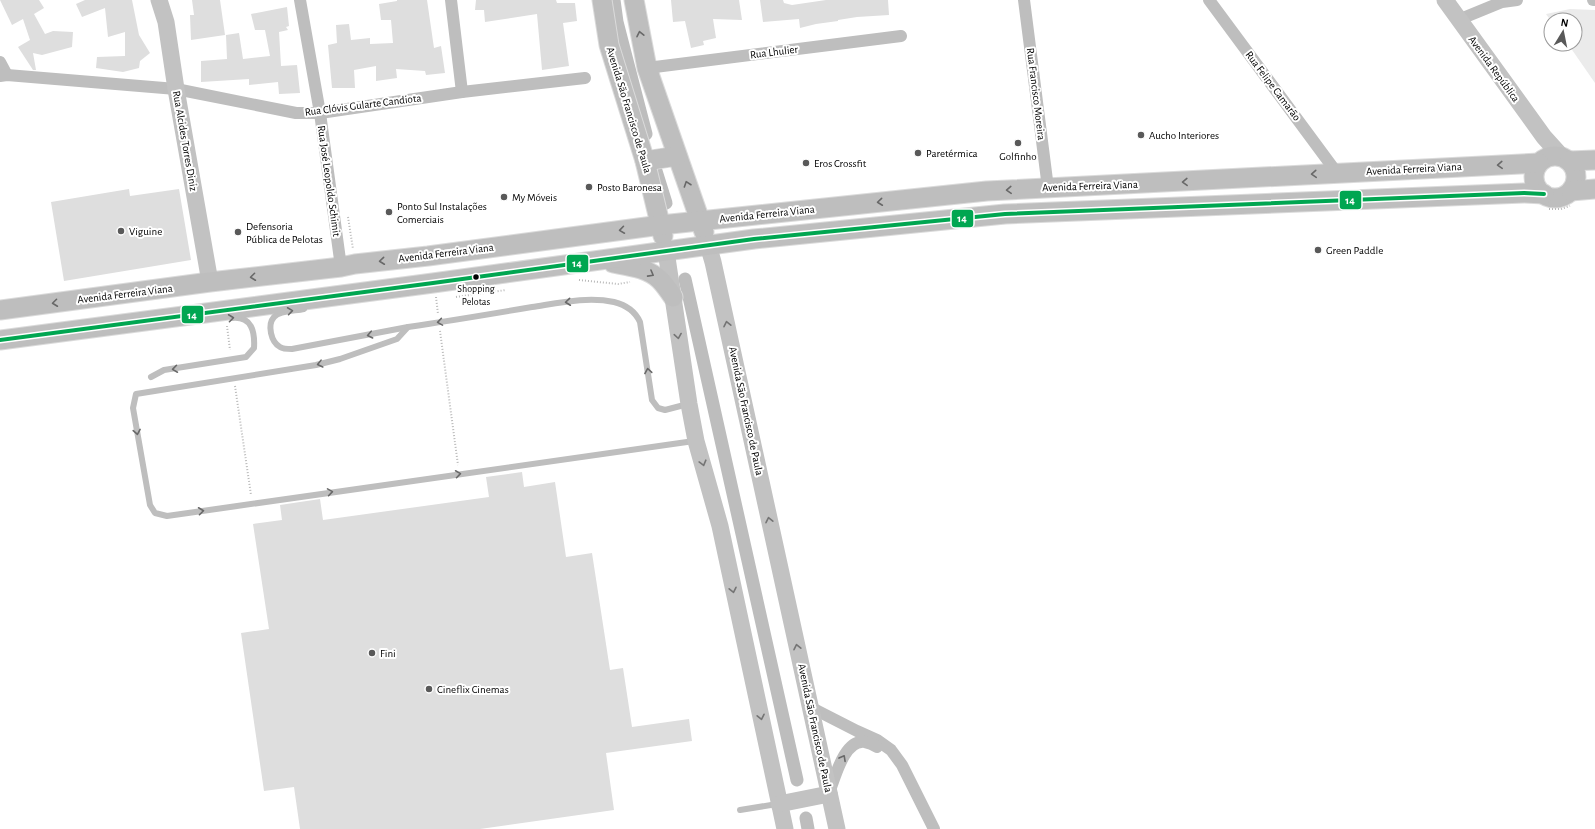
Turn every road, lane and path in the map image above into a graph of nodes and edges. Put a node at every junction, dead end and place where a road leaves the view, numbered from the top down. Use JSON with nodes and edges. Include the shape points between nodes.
{"nodes":[{"id":1,"x":159,"y":0,"type":"edge"},
{"id":2,"x":300,"y":0,"type":"edge"},
{"id":3,"x":451,"y":0,"type":"edge"},
{"id":4,"x":602,"y":0,"type":"edge"},
{"id":5,"x":634,"y":0,"type":"edge"},
{"id":6,"x":1024,"y":0,"type":"edge"},
{"id":7,"x":1209,"y":0,"type":"edge"},
{"id":8,"x":1444,"y":0,"type":"edge"},
{"id":9,"x":1517,"y":0,"type":"edge"},
{"id":10,"x":1458,"y":20,"type":"junction"},
{"id":11,"x":901,"y":36,"type":"dead end"},
{"id":12,"x":0,"y":62,"type":"edge"},
{"id":13,"x":648,"y":68,"type":"junction"},
{"id":14,"x":3,"y":76,"type":"edge"},
{"id":15,"x":585,"y":78,"type":"dead end"},
{"id":16,"x":176,"y":89,"type":"junction"},
{"id":17,"x":462,"y":92,"type":"junction"},
{"id":18,"x":320,"y":113,"type":"junction"},
{"id":19,"x":676,"y":152,"type":"junction"},
{"id":20,"x":644,"y":158,"type":"junction"},
{"id":21,"x":1555,"y":160,"type":"junction"},
{"id":22,"x":1595,"y":160,"type":"edge"},
{"id":23,"x":1337,"y":173,"type":"junction"},
{"id":24,"x":1048,"y":188,"type":"junction"},
{"id":25,"x":1595,"y":189,"type":"edge"},
{"id":26,"x":1571,"y":191,"type":"junction"},
{"id":27,"x":1544,"y":194,"type":"junction"},
{"id":28,"x":700,"y":221,"type":"junction"},
{"id":29,"x":661,"y":225,"type":"junction"},
{"id":30,"x":708,"y":245,"type":"junction"},
{"id":31,"x":666,"y":251,"type":"junction"},
{"id":32,"x":600,"y":261,"type":"junction"},
{"id":33,"x":341,"y":267,"type":"junction"},
{"id":34,"x":210,"y":282,"type":"junction"},
{"id":35,"x":433,"y":284,"type":"junction"},
{"id":36,"x":674,"y":297,"type":"junction"},
{"id":37,"x":312,"y":308,"type":"dead end"},
{"id":38,"x":0,"y":310,"type":"edge"},
{"id":39,"x":225,"y":322,"type":"joint"},
{"id":40,"x":439,"y":322,"type":"junction"},
{"id":41,"x":408,"y":327,"type":"junction"},
{"id":42,"x":96,"y":328,"type":"junction"},
{"id":43,"x":117,"y":332,"type":"dead end"},
{"id":44,"x":0,"y":340,"type":"edge"},
{"id":45,"x":232,"y":360,"type":"junction"},
{"id":46,"x":151,"y":377,"type":"dead end"},
{"id":47,"x":234,"y":378,"type":"junction"},
{"id":48,"x":689,"y":404,"type":"junction"},
{"id":49,"x":696,"y":440,"type":"junction"},
{"id":50,"x":460,"y":474,"type":"junction"},
{"id":51,"x":252,"y":504,"type":"junction"},
{"id":52,"x":810,"y":707,"type":"junction"},
{"id":53,"x":902,"y":765,"type":"junction"},
{"id":54,"x":823,"y":796,"type":"junction"},
{"id":55,"x":783,"y":803,"type":"junction"},
{"id":56,"x":740,"y":810,"type":"dead end"},
{"id":57,"x":784,"y":829,"type":"edge"},
{"id":58,"x":837,"y":829,"type":"edge"},
{"id":59,"x":934,"y":829,"type":"edge"}],
"edges":[{"from":1,"to":16,"type":"street","name":"Rua Alcides Torres Diniz","via":[[166,22]]},
{"from":2,"to":18,"type":"street","name":"Rua José Leopoldo Schimit"},
{"from":3,"to":17,"type":"street"},
{"from":4,"to":20,"type":"main road","name":"Avenida São Francisco de Paula","via":[[609,45]]},
{"from":13,"to":5,"type":"main road","name":"Avenida São Francisco de Paula","one_way":true},
{"from":6,"to":24,"type":"street","name":"Rua Francisco Moreira"},
{"from":7,"to":23,"type":"street","name":"Rua Felipe Camarão"},
{"from":8,"to":10,"type":"street","name":"Avenida República"},
{"from":9,"to":10,"type":"street","via":[[1502,2]]},
{"from":10,"to":21,"type":"street","name":"Avenida República","via":[[1544,137]]},
{"from":11,"to":13,"type":"street","name":"Rua Lhulier"},
{"from":12,"to":14,"type":"street"},
{"from":13,"to":19,"type":"main road","name":"Avenida São Francisco de Paula"},
{"from":14,"to":16,"type":"street","name":"Rua Clóvis Gularte Candiota"},
{"from":15,"to":17,"type":"street","name":"Rua Clóvis Gularte Candiota"},
{"from":16,"to":18,"type":"street","name":"Rua Clóvis Gularte Candiota","via":[[296,113]]},
{"from":16,"to":34,"type":"street","name":"Rua Alcides Torres Diniz"},
{"from":17,"to":18,"type":"street","name":"Rua Clóvis Gularte Candiota"},
{"from":18,"to":33,"type":"street","name":"Rua José Leopoldo Schimit"},
{"from":19,"to":20,"type":"main road"},
{"from":28,"to":19,"type":"main road","name":"Avenida São Francisco de Paula","one_way":true},
{"from":20,"to":29,"type":"main road","name":"Avenida São Francisco de Paula"},
{"from":21,"to":22,"type":"main road","name":"Avenida Ferreira Viana"},
{"from":21,"to":23,"type":"main road","name":"Avenida Ferreira Viana","one_way":true},
{"from":21,"to":26,"type":"main road","via":[[1574,168],[1576,180]]},
{"from":21,"to":27,"type":"main road","via":[[1534,174],[1536,186]]},
{"from":23,"to":24,"type":"main road","name":"Avenida Ferreira Viana","one_way":true},
{"from":24,"to":28,"type":"main road","name":"Avenida Ferreira Viana","one_way":true,"via":[[987,191]]},
{"from":25,"to":26,"type":"main road"},
{"from":26,"to":27,"type":"main road","via":[[1555,198]]},
{"from":27,"to":30,"type":"main road","via":[[1005,214]]},
{"from":28,"to":29,"type":"main road","name":"Avenida Ferreira Viana"},
{"from":28,"to":30,"type":"main road","name":"Avenida São Francisco de Paula"},
{"from":29,"to":31,"type":"main road","name":"Avenida São Francisco de Paula"},
{"from":29,"to":33,"type":"main road","name":"Avenida Ferreira Viana","one_way":true},
{"from":30,"to":31,"type":"main road"},
{"from":52,"to":30,"type":"street","name":"Avenida São Francisco de Paula","one_way":true,"via":[[714,262]]},
{"from":31,"to":32,"type":"main road"},
{"from":31,"to":36,"type":"street","name":"Avenida São Francisco de Paula"},
{"from":32,"to":35,"type":"main road"},
{"from":32,"to":36,"type":"main road","one_way":true,"via":[[635,266],[648,272],[659,279]]},
{"from":33,"to":34,"type":"main road","name":"Avenida Ferreira Viana","one_way":true},
{"from":34,"to":38,"type":"main road","name":"Avenida Ferreira Viana","one_way":true},
{"from":35,"to":40,"type":"path"},
{"from":35,"to":42,"type":"main road","via":[[357,296]]},
{"from":36,"to":48,"type":"street","name":"Avenida São Francisco de Paula","one_way":true},
{"from":41,"to":37,"type":"lane","one_way":true,"via":[[292,349],[281,348],[275,344],[270,323],[274,316]]},
{"from":39,"to":45,"type":"path"},
{"from":39,"to":45,"type":"lane","one_way":true,"via":[[238,318],[246,320],[250,323],[254,337],[254,348],[246,357]]},
{"from":40,"to":41,"type":"lane"},
{"from":48,"to":40,"type":"lane","one_way":true,"via":[[665,410],[658,408],[652,400],[640,322],[636,314],[624,305],[606,301],[580,301]]},
{"from":40,"to":50,"type":"path"},
{"from":41,"to":47,"type":"lane","one_way":true,"via":[[397,340],[340,359]]},
{"from":42,"to":43,"type":"lane"},
{"from":42,"to":44,"type":"main road"},
{"from":45,"to":46,"type":"lane","one_way":true,"via":[[164,370]]},
{"from":47,"to":51,"type":"path"},
{"from":47,"to":51,"type":"lane","one_way":true,"via":[[136,394],[133,408],[150,505],[155,513],[167,516]]},
{"from":48,"to":49,"type":"street","name":"Avenida São Francisco de Paula"},
{"from":49,"to":50,"type":"lane"},
{"from":49,"to":55,"type":"street","name":"Avenida São Francisco de Paula","one_way":true,"via":[[720,526]]},
{"from":51,"to":50,"type":"lane","one_way":true},
{"from":52,"to":53,"type":"street","via":[[884,744]]},
{"from":52,"to":54,"type":"street","name":"Avenida São Francisco de Paula"},
{"from":54,"to":53,"type":"street","one_way":true,"via":[[846,753],[861,742],[884,750]]},
{"from":53,"to":59,"type":"street"},
{"from":54,"to":55,"type":"street"},
{"from":54,"to":58,"type":"street","name":"Avenida São Francisco de Paula"},
{"from":55,"to":56,"type":"lane"},
{"from":55,"to":57,"type":"street","name":"Avenida São Francisco de Paula"}]}
